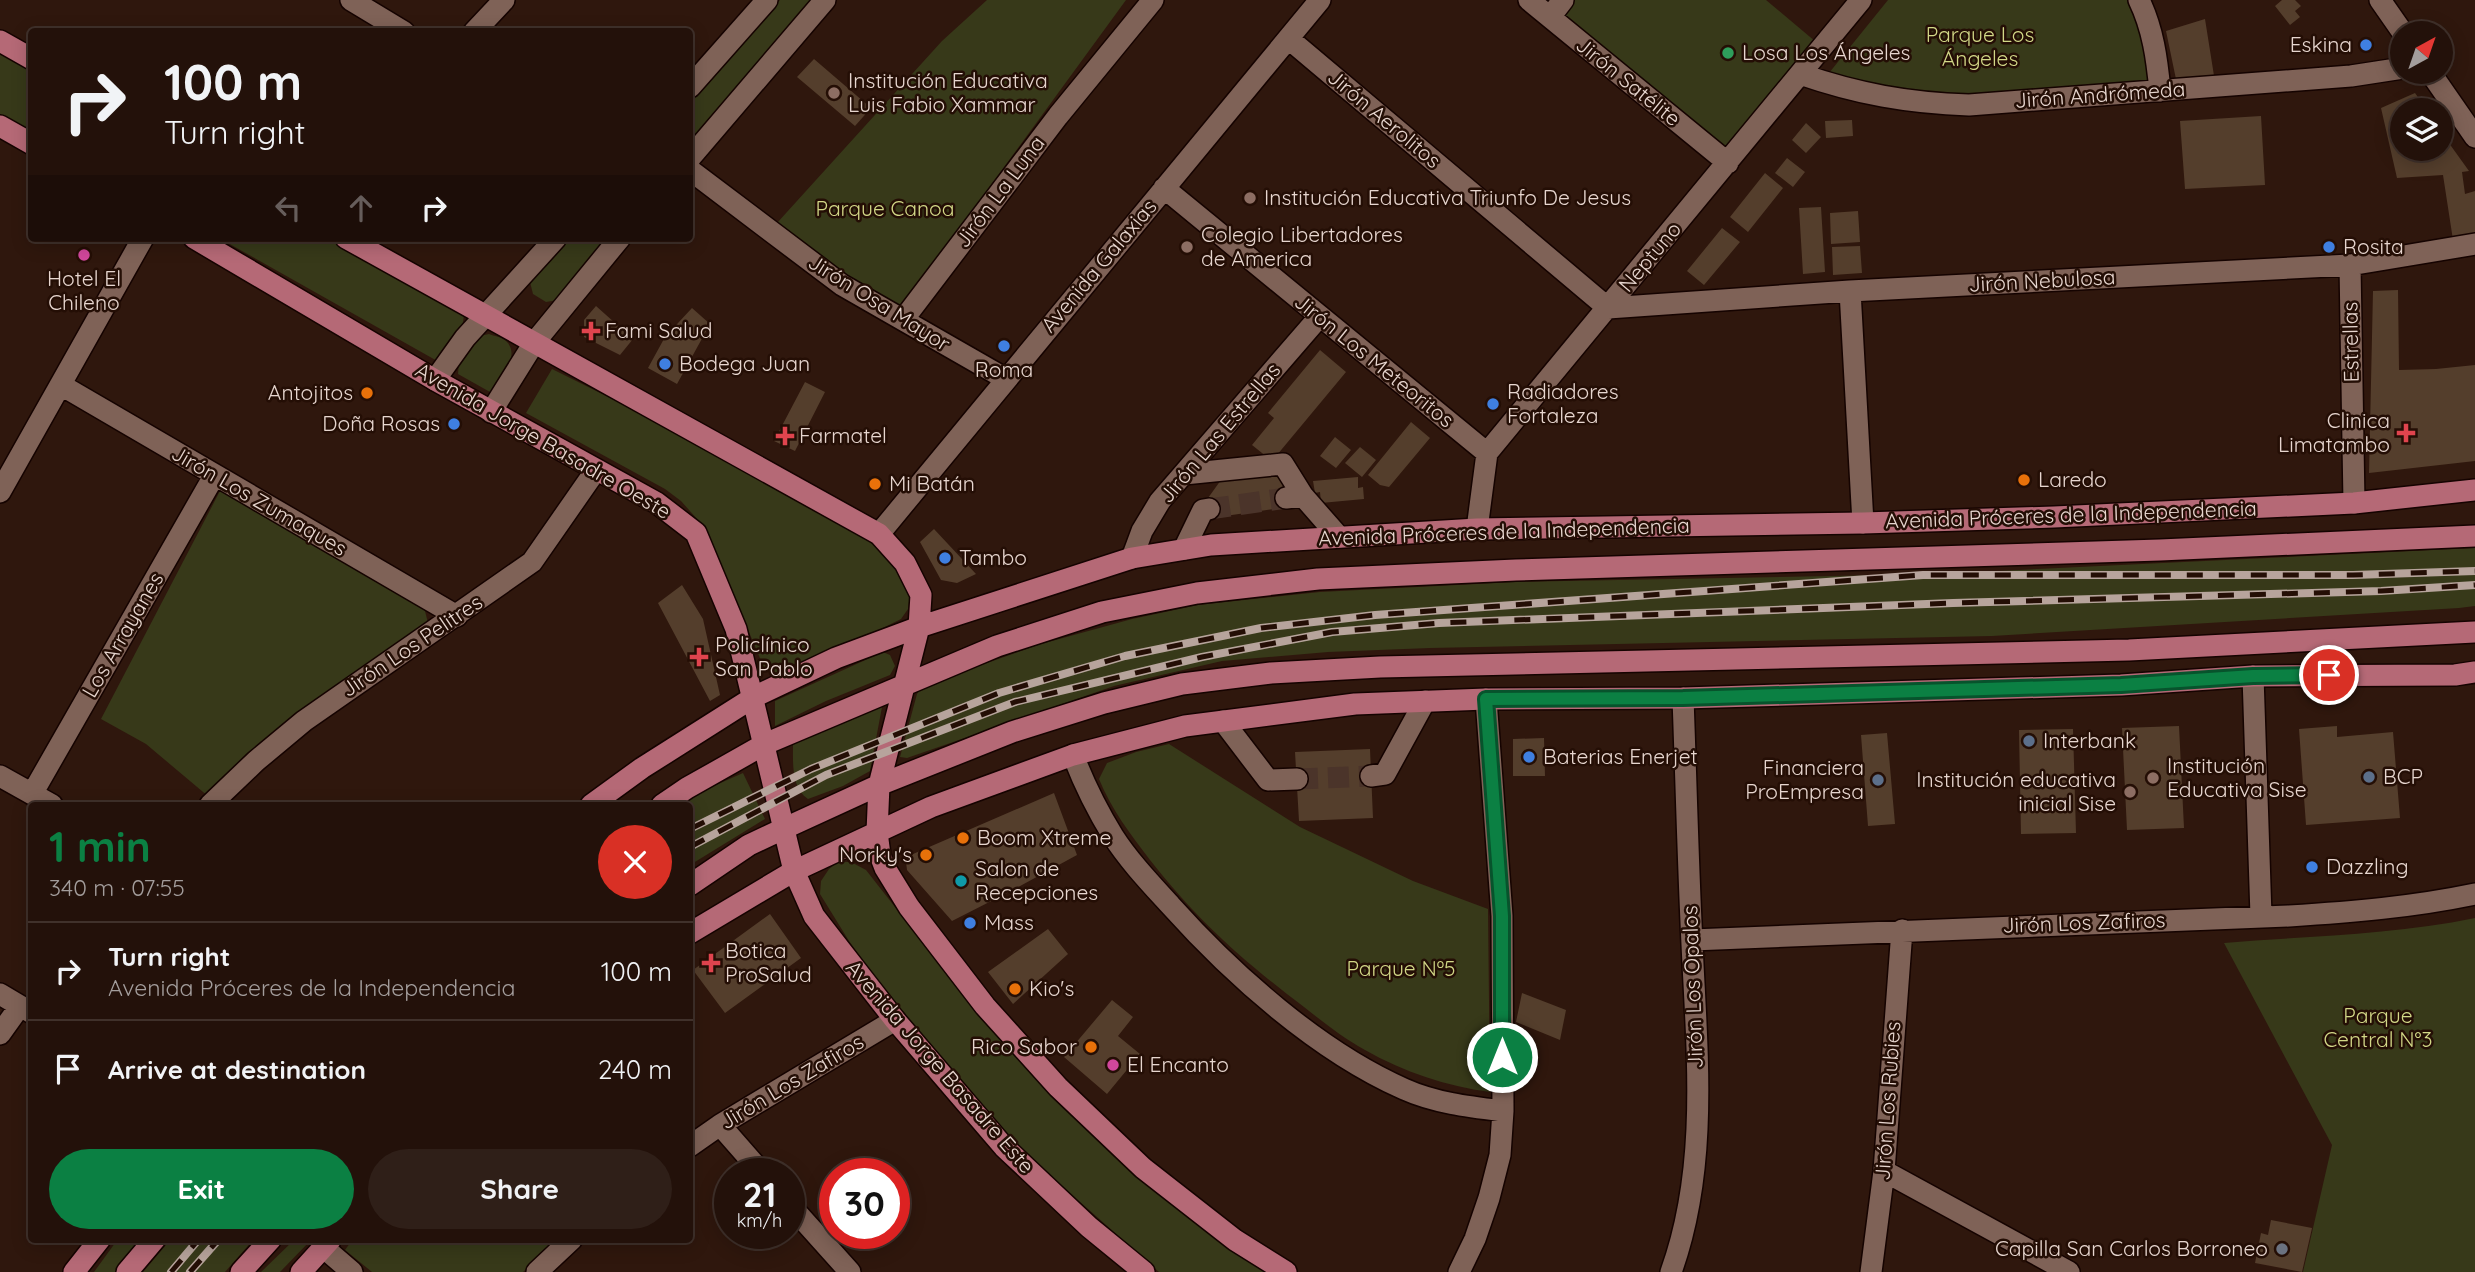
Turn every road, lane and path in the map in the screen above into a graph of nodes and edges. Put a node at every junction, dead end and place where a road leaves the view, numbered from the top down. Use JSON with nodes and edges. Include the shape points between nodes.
{"nodes":[{"id":1,"x":351,"y":0,"type":"edge"},
{"id":2,"x":504,"y":0,"type":"edge"},
{"id":3,"x":767,"y":0,"type":"edge"},
{"id":4,"x":825,"y":0,"type":"edge"},
{"id":5,"x":1153,"y":0,"type":"edge"},
{"id":6,"x":1320,"y":0,"type":"edge"},
{"id":7,"x":1529,"y":0,"type":"edge"},
{"id":8,"x":1563,"y":0,"type":"edge"},
{"id":9,"x":1861,"y":0,"type":"edge"},
{"id":10,"x":2139,"y":0,"type":"edge"},
{"id":11,"x":2380,"y":0,"type":"edge"},
{"id":12,"x":1550,"y":17,"type":"junction"},
{"id":13,"x":2395,"y":21,"type":"edge"},
{"id":14,"x":397,"y":28,"type":"edge"},
{"id":15,"x":478,"y":28,"type":"edge"},
{"id":16,"x":1289,"y":38,"type":"junction"},
{"id":17,"x":0,"y":41,"type":"edge"},
{"id":18,"x":28,"y":57,"type":"edge"},
{"id":19,"x":2390,"y":70,"type":"edge"},
{"id":20,"x":1800,"y":75,"type":"junction"},
{"id":21,"x":693,"y":84,"type":"edge"},
{"id":22,"x":2438,"y":84,"type":"edge"},
{"id":23,"x":2160,"y":90,"type":"junction"},
{"id":24,"x":0,"y":126,"type":"edge"},
{"id":25,"x":2475,"y":137,"type":"edge"},
{"id":26,"x":28,"y":142,"type":"edge"},
{"id":27,"x":693,"y":154,"type":"edge"},
{"id":28,"x":1728,"y":163,"type":"junction"},
{"id":29,"x":693,"y":172,"type":"edge"},
{"id":30,"x":1164,"y":188,"type":"junction"},
{"id":31,"x":141,"y":242,"type":"edge"},
{"id":32,"x":201,"y":242,"type":"edge"},
{"id":33,"x":353,"y":242,"type":"edge"},
{"id":34,"x":552,"y":242,"type":"edge"},
{"id":35,"x":617,"y":242,"type":"edge"},
{"id":36,"x":2475,"y":244,"type":"edge"},
{"id":37,"x":2350,"y":265,"type":"junction"},
{"id":38,"x":1850,"y":291,"type":"junction"},
{"id":39,"x":1608,"y":308,"type":"junction"},
{"id":40,"x":1320,"y":316,"type":"junction"},
{"id":41,"x":486,"y":317,"type":"junction"},
{"id":42,"x":903,"y":320,"type":"junction"},
{"id":43,"x":534,"y":343,"type":"junction"},
{"id":44,"x":1006,"y":379,"type":"junction"},
{"id":45,"x":435,"y":380,"type":"junction"},
{"id":46,"x":61,"y":385,"type":"junction"},
{"id":47,"x":491,"y":412,"type":"junction"},
{"id":48,"x":1487,"y":453,"type":"junction"},
{"id":49,"x":596,"y":470,"type":"junction"},
{"id":50,"x":1184,"y":474,"type":"junction"},
{"id":51,"x":214,"y":476,"type":"junction"},
{"id":52,"x":2475,"y":490,"type":"edge"},
{"id":53,"x":0,"y":492,"type":"edge"},
{"id":54,"x":2354,"y":503,"type":"junction"},
{"id":55,"x":1209,"y":509,"type":"dead end"},
{"id":56,"x":1863,"y":523,"type":"junction"},
{"id":57,"x":1476,"y":529,"type":"junction"},
{"id":58,"x":879,"y":534,"type":"junction"},
{"id":59,"x":2475,"y":536,"type":"edge"},
{"id":60,"x":1339,"y":537,"type":"junction"},
{"id":61,"x":1184,"y":549,"type":"junction"},
{"id":62,"x":1132,"y":558,"type":"junction"},
{"id":63,"x":457,"y":616,"type":"junction"},
{"id":64,"x":919,"y":628,"type":"junction"},
{"id":65,"x":2475,"y":632,"type":"edge"},
{"id":66,"x":2475,"y":672,"type":"edge"},
{"id":67,"x":2253,"y":676,"type":"junction"},
{"id":68,"x":906,"y":683,"type":"junction"},
{"id":69,"x":754,"y":697,"type":"junction"},
{"id":70,"x":1683,"y":698,"type":"junction"},
{"id":71,"x":1486,"y":699,"type":"junction"},
{"id":72,"x":1425,"y":702,"type":"junction"},
{"id":73,"x":1223,"y":721,"type":"junction"},
{"id":74,"x":765,"y":744,"type":"junction"},
{"id":75,"x":1073,"y":755,"type":"junction"},
{"id":76,"x":0,"y":776,"type":"edge"},
{"id":77,"x":1371,"y":776,"type":"tunnel mouth"},
{"id":78,"x":1297,"y":779,"type":"tunnel mouth"},
{"id":79,"x":879,"y":785,"type":"junction"},
{"id":80,"x":32,"y":794,"type":"junction"},
{"id":81,"x":47,"y":802,"type":"edge"},
{"id":82,"x":213,"y":802,"type":"edge"},
{"id":83,"x":595,"y":802,"type":"edge"},
{"id":84,"x":666,"y":802,"type":"edge"},
{"id":85,"x":783,"y":829,"type":"junction"},
{"id":86,"x":877,"y":832,"type":"junction"},
{"id":87,"x":794,"y":871,"type":"junction"},
{"id":88,"x":693,"y":883,"type":"edge"},
{"id":89,"x":2475,"y":894,"type":"edge"},
{"id":90,"x":2261,"y":916,"type":"junction"},
{"id":91,"x":1902,"y":930,"type":"junction"},
{"id":92,"x":693,"y":931,"type":"edge"},
{"id":93,"x":1692,"y":940,"type":"junction"},
{"id":94,"x":0,"y":994,"type":"edge"},
{"id":95,"x":26,"y":1009,"type":"edge"},
{"id":96,"x":895,"y":1020,"type":"junction"},
{"id":97,"x":0,"y":1034,"type":"edge"},
{"id":98,"x":1503,"y":1111,"type":"junction"},
{"id":99,"x":720,"y":1125,"type":"junction"},
{"id":100,"x":693,"y":1144,"type":"edge"},
{"id":101,"x":749,"y":1158,"type":"edge"},
{"id":102,"x":1884,"y":1171,"type":"junction"},
{"id":103,"x":805,"y":1225,"type":"edge"},
{"id":104,"x":97,"y":1243,"type":"edge"},
{"id":105,"x":152,"y":1243,"type":"edge"},
{"id":106,"x":267,"y":1243,"type":"edge"},
{"id":107,"x":327,"y":1243,"type":"edge"},
{"id":108,"x":568,"y":1243,"type":"edge"},
{"id":109,"x":837,"y":1268,"type":"edge"},
{"id":110,"x":74,"y":1272,"type":"edge"},
{"id":111,"x":128,"y":1272,"type":"edge"},
{"id":112,"x":241,"y":1272,"type":"edge"},
{"id":113,"x":301,"y":1272,"type":"edge"},
{"id":114,"x":352,"y":1272,"type":"edge"},
{"id":115,"x":537,"y":1272,"type":"edge"},
{"id":116,"x":1144,"y":1272,"type":"edge"},
{"id":117,"x":1286,"y":1272,"type":"edge"},
{"id":118,"x":1459,"y":1272,"type":"edge"},
{"id":119,"x":1671,"y":1272,"type":"edge"},
{"id":120,"x":1871,"y":1272,"type":"edge"},
{"id":121,"x":2069,"y":1272,"type":"edge"}],
"edges":[{"from":1,"to":14,"type":"street"},
{"from":2,"to":15,"type":"street"},
{"from":3,"to":21,"type":"street"},
{"from":4,"to":27,"type":"street"},
{"from":5,"to":42,"type":"street","name":"Jirón La Luna"},
{"from":6,"to":16,"type":"street","name":"Avenida Galaxias"},
{"from":7,"to":12,"type":"street","name":"Jirón Satélite"},
{"from":8,"to":12,"type":"street"},
{"from":9,"to":20,"type":"street","name":"Neptuno"},
{"from":10,"to":23,"type":"street","via":[[2156,52]]},
{"from":11,"to":13,"type":"street"},
{"from":12,"to":28,"type":"street","name":"Jirón Satélite"},
{"from":16,"to":30,"type":"street","name":"Avenida Galaxias"},
{"from":16,"to":39,"type":"street","name":"Jirón Aerolitos"},
{"from":17,"to":18,"type":"main road"},
{"from":19,"to":23,"type":"street","name":"Jirón Andrómeda"},
{"from":20,"to":23,"type":"street","name":"Jirón Andrómeda","via":[[1864,94],[1929,104]]},
{"from":20,"to":28,"type":"street","name":"Neptuno"},
{"from":22,"to":25,"type":"street"},
{"from":24,"to":26,"type":"main road"},
{"from":28,"to":39,"type":"street","name":"Neptuno"},
{"from":29,"to":42,"type":"street","name":"Jirón Osa Mayor","via":[[842,285]]},
{"from":30,"to":40,"type":"street","name":"Jirón Los Meteoritos"},
{"from":30,"to":44,"type":"street","name":"Avenida Galaxias"},
{"from":31,"to":46,"type":"street"},
{"from":32,"to":45,"type":"main road","name":"Avenida Jorge Basadre Oeste"},
{"from":33,"to":41,"type":"main road"},
{"from":34,"to":41,"type":"street"},
{"from":35,"to":43,"type":"street"},
{"from":36,"to":37,"type":"street","name":"Jirón Nebulosa"},
{"from":37,"to":38,"type":"street","name":"Jirón Nebulosa"},
{"from":37,"to":54,"type":"street","name":"Estrellas"},
{"from":38,"to":39,"type":"street","name":"Jirón Nebulosa"},
{"from":38,"to":56,"type":"street"},
{"from":39,"to":48,"type":"street","name":"Neptuno"},
{"from":40,"to":48,"type":"street","name":"Jirón Los Meteoritos"},
{"from":40,"to":50,"type":"street","name":"Jirón Las Estrellas"},
{"from":41,"to":43,"type":"main road"},
{"from":41,"to":45,"type":"street"},
{"from":42,"to":44,"type":"street","name":"Jirón Osa Mayor"},
{"from":43,"to":47,"type":"street"},
{"from":43,"to":58,"type":"main road"},
{"from":44,"to":58,"type":"street","name":"Avenida Galaxias"},
{"from":45,"to":47,"type":"main road","name":"Avenida Jorge Basadre Oeste"},
{"from":46,"to":51,"type":"street","name":"Jirón Los Zumaques"},
{"from":46,"to":53,"type":"street"},
{"from":47,"to":49,"type":"main road","name":"Avenida Jorge Basadre Oeste"},
{"from":48,"to":57,"type":"street"},
{"from":49,"to":63,"type":"street","name":"Jirón Los Pelitres","via":[[532,562]]},
{"from":49,"to":69,"type":"main road","name":"Avenida Jorge Basadre Oeste","via":[[657,503],[696,533],[736,629]]},
{"from":50,"to":60,"type":"street","via":[[1283,464],[1295,497]]},
{"from":50,"to":62,"type":"street","name":"Jirón Las Estrellas","via":[[1160,501]]},
{"from":51,"to":63,"type":"street","name":"Jirón Los Zumaques"},
{"from":51,"to":80,"type":"street","name":"Los Arrayanes"},
{"from":52,"to":54,"type":"main road","name":"Avenida Próceres de la Independencia"},
{"from":54,"to":56,"type":"main road","name":"Avenida Próceres de la Independencia"},
{"from":55,"to":61,"type":"street","via":[[1203,510]]},
{"from":56,"to":57,"type":"main road","name":"Avenida Próceres de la Independencia"},
{"from":57,"to":60,"type":"main road","name":"Avenida Próceres de la Independencia"},
{"from":58,"to":64,"type":"main road","via":[[905,563],[921,595]]},
{"from":59,"to":68,"type":"main road","name":"Avenida Próceres de la Independencia","via":[[1318,579],[1197,593],[1102,612],[997,646]]},
{"from":60,"to":61,"type":"main road","name":"Avenida Próceres de la Independencia"},
{"from":61,"to":62,"type":"main road","name":"Avenida Próceres de la Independencia"},
{"from":62,"to":64,"type":"main road","name":"Avenida Próceres de la Independencia"},
{"from":63,"to":82,"type":"street","name":"Jirón Los Pelitres","via":[[304,721]]},
{"from":64,"to":68,"type":"main road"},
{"from":64,"to":69,"type":"main road","name":"Avenida Próceres de la Independencia","via":[[836,658]]},
{"from":65,"to":79,"type":"main road","via":[[2129,650],[1271,673],[1182,684],[1104,703],[1012,732]]},
{"from":66,"to":67,"type":"main road"},
{"from":67,"to":70,"type":"main road","via":[[2121,685]]},
{"from":67,"to":90,"type":"street"},
{"from":68,"to":74,"type":"main road","name":"Avenida Próceres de la Independencia"},
{"from":68,"to":79,"type":"main road"},
{"from":69,"to":74,"type":"main road","name":"Avenida Jorge Basadre Oeste"},
{"from":69,"to":83,"type":"main road","name":"Avenida Próceres de la Independencia"},
{"from":70,"to":71,"type":"main road"},
{"from":70,"to":93,"type":"street","name":"Jirón Los Opalos"},
{"from":71,"to":72,"type":"main road"},
{"from":71,"to":98,"type":"street","via":[[1502,916]]},
{"from":72,"to":73,"type":"main road","via":[[1355,704]]},
{"from":72,"to":77,"type":"street","via":[[1385,774]]},
{"from":73,"to":75,"type":"main road","via":[[1185,726]]},
{"from":73,"to":78,"type":"street","via":[[1268,780]]},
{"from":74,"to":84,"type":"main road","name":"Avenida Próceres de la Independencia"},
{"from":74,"to":85,"type":"main road","name":"Avenida Jorge Basadre Oeste"},
{"from":75,"to":86,"type":"main road","via":[[931,807]]},
{"from":75,"to":98,"type":"street","via":[[1089,796],[1114,838],[1201,939],[1245,980],[1325,1044],[1369,1072],[1440,1100]]},
{"from":76,"to":80,"type":"street"},
{"from":79,"to":85,"type":"main road"},
{"from":79,"to":86,"type":"main road"},
{"from":80,"to":81,"type":"street"},
{"from":85,"to":87,"type":"main road","name":"Avenida Jorge Basadre Este"},
{"from":85,"to":88,"type":"main road","via":[[749,845]]},
{"from":86,"to":87,"type":"main road"},
{"from":86,"to":117,"type":"main road","via":[[885,868],[909,907],[985,1006],[1058,1087],[1143,1168],[1235,1240]]},
{"from":87,"to":92,"type":"main road"},
{"from":87,"to":96,"type":"main road","name":"Avenida Jorge Basadre Este","via":[[814,916]]},
{"from":89,"to":90,"type":"street","name":"Jirón Los Zafiros","via":[[2357,912]]},
{"from":90,"to":91,"type":"street","name":"Jirón Los Zafiros"},
{"from":91,"to":93,"type":"street","name":"Jirón Los Zafiros"},
{"from":91,"to":102,"type":"street","name":"Jirón Los Rubies"},
{"from":93,"to":119,"type":"street","name":"Jirón Los Opalos","via":[[1696,1155],[1691,1202]]},
{"from":94,"to":95,"type":"street"},
{"from":95,"to":97,"type":"street"},
{"from":96,"to":99,"type":"street","name":"Jirón Los Zafiros"},
{"from":96,"to":116,"type":"main road","name":"Avenida Jorge Basadre Este","via":[[1020,1164]]},
{"from":98,"to":118,"type":"street","via":[[1500,1155],[1489,1198]]},
{"from":99,"to":100,"type":"street","name":"Jirón Los Zafiros"},
{"from":99,"to":101,"type":"street"},
{"from":102,"to":120,"type":"street","name":"Jirón Los Rubies"},
{"from":102,"to":121,"type":"street"},
{"from":103,"to":109,"type":"street"},
{"from":104,"to":110,"type":"main road"},
{"from":105,"to":111,"type":"main road"},
{"from":106,"to":112,"type":"main road"},
{"from":107,"to":113,"type":"main road"},
{"from":107,"to":114,"type":"street"},
{"from":108,"to":115,"type":"street"}]}
